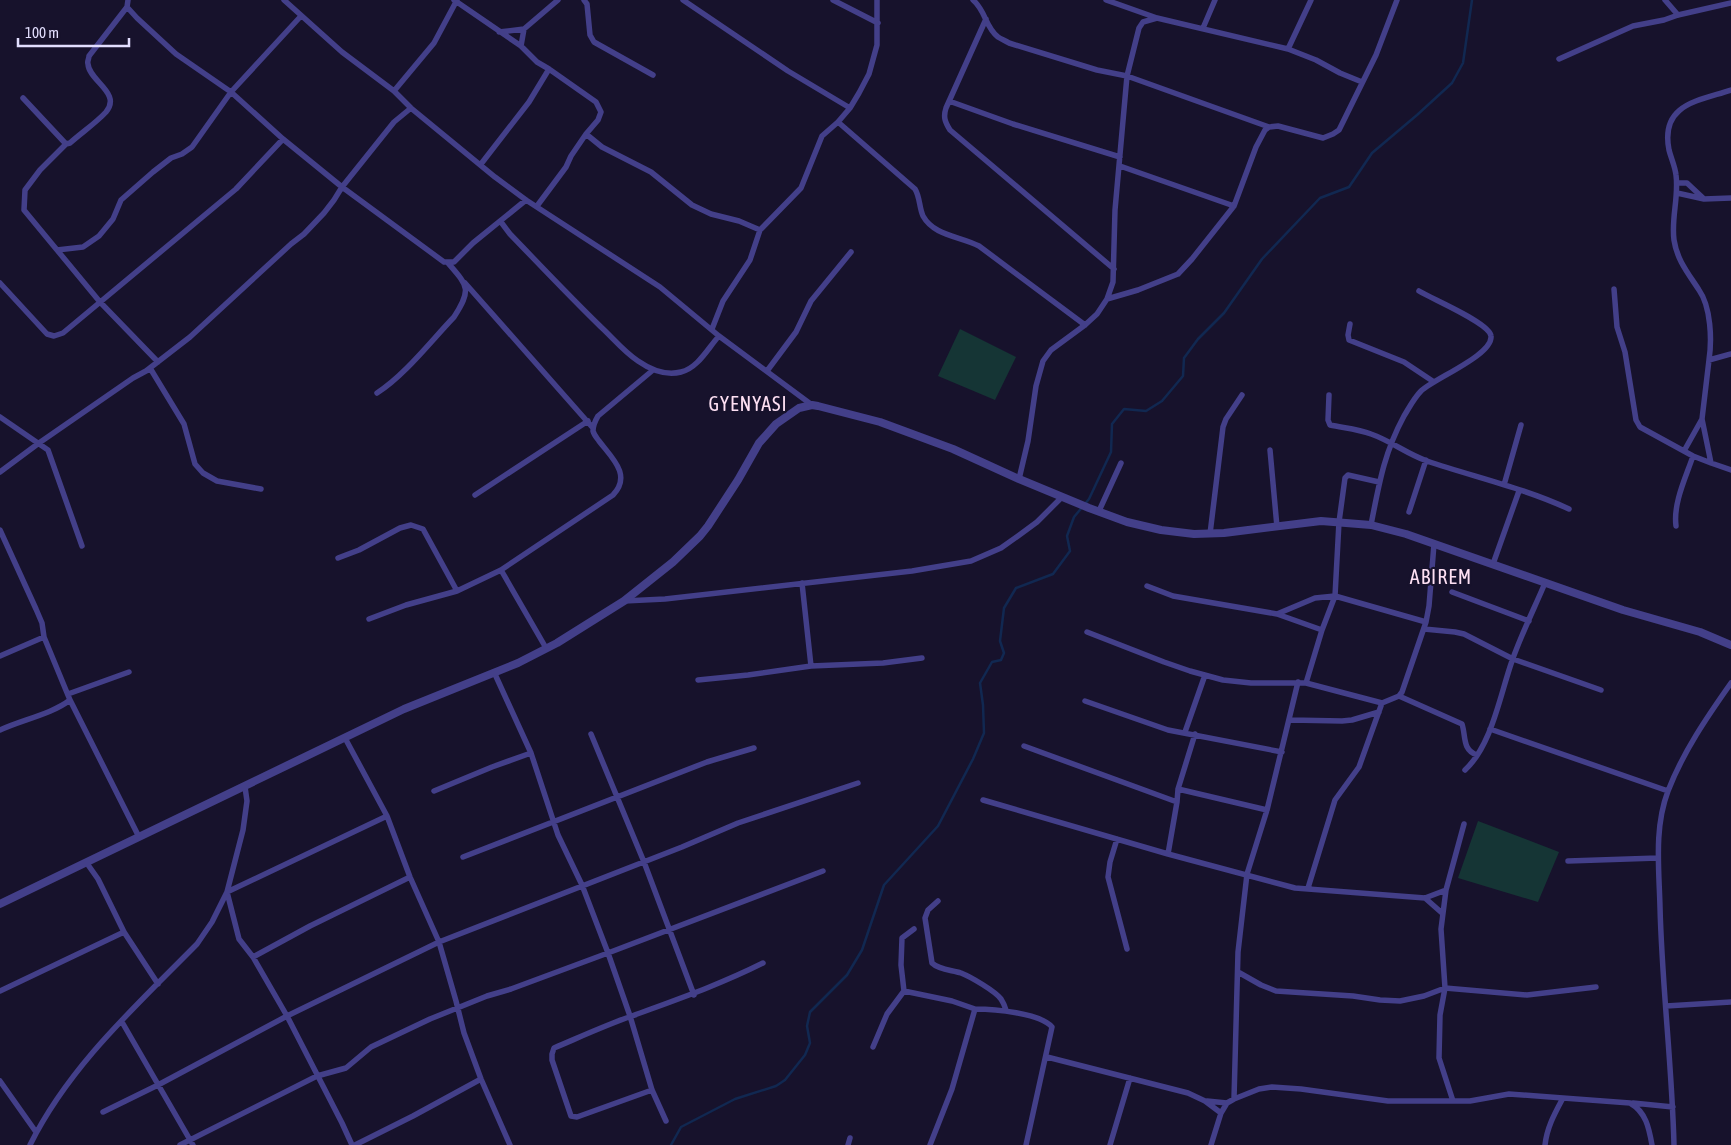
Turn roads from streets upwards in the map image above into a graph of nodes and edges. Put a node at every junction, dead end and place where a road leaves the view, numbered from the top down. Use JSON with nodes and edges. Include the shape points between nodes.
{"nodes":[{"id":1,"x":128,"y":0,"type":"edge"},
{"id":2,"x":284,"y":0,"type":"edge"},
{"id":3,"x":456,"y":0,"type":"edge"},
{"id":4,"x":558,"y":0,"type":"edge"},
{"id":5,"x":584,"y":0,"type":"edge"},
{"id":6,"x":683,"y":0,"type":"edge"},
{"id":7,"x":833,"y":0,"type":"edge"},
{"id":8,"x":877,"y":0,"type":"edge"},
{"id":9,"x":973,"y":0,"type":"edge"},
{"id":10,"x":1215,"y":0,"type":"edge"},
{"id":11,"x":1310,"y":0,"type":"edge"},
{"id":12,"x":1397,"y":0,"type":"edge"},
{"id":13,"x":1664,"y":0,"type":"edge"},
{"id":14,"x":1109,"y":1,"type":"edge"},
{"id":15,"x":1731,"y":3,"type":"edge"},
{"id":16,"x":127,"y":7,"type":"junction"},
{"id":17,"x":1678,"y":15,"type":"junction"},
{"id":18,"x":301,"y":16,"type":"junction"},
{"id":19,"x":1156,"y":18,"type":"junction"},
{"id":20,"x":986,"y":19,"type":"junction"},
{"id":21,"x":878,"y":23,"type":"junction"},
{"id":22,"x":1203,"y":28,"type":"junction"},
{"id":23,"x":524,"y":29,"type":"junction"},
{"id":24,"x":499,"y":32,"type":"junction"},
{"id":25,"x":521,"y":46,"type":"junction"},
{"id":26,"x":1288,"y":49,"type":"junction"},
{"id":27,"x":1559,"y":59,"type":"dead end"},
{"id":28,"x":549,"y":69,"type":"junction"},
{"id":29,"x":653,"y":75,"type":"dead end"},
{"id":30,"x":1127,"y":76,"type":"junction"},
{"id":31,"x":1362,"y":82,"type":"junction"},
{"id":32,"x":1731,"y":90,"type":"edge"},
{"id":33,"x":394,"y":91,"type":"junction"},
{"id":34,"x":231,"y":92,"type":"junction"},
{"id":35,"x":23,"y":98,"type":"dead end"},
{"id":36,"x":949,"y":101,"type":"junction"},
{"id":37,"x":411,"y":108,"type":"junction"},
{"id":38,"x":850,"y":108,"type":"junction"},
{"id":39,"x":838,"y":122,"type":"junction"},
{"id":40,"x":1269,"y":127,"type":"junction"},
{"id":41,"x":586,"y":134,"type":"junction"},
{"id":42,"x":283,"y":139,"type":"junction"},
{"id":43,"x":66,"y":144,"type":"junction"},
{"id":44,"x":1120,"y":157,"type":"junction"},
{"id":45,"x":481,"y":164,"type":"junction"},
{"id":46,"x":1120,"y":166,"type":"junction"},
{"id":47,"x":1677,"y":183,"type":"junction"},
{"id":48,"x":342,"y":186,"type":"junction"},
{"id":49,"x":1677,"y":193,"type":"junction"},
{"id":50,"x":1731,"y":198,"type":"edge"},
{"id":51,"x":1704,"y":199,"type":"junction"},
{"id":52,"x":526,"y":200,"type":"junction"},
{"id":53,"x":537,"y":206,"type":"junction"},
{"id":54,"x":1234,"y":206,"type":"junction"},
{"id":55,"x":501,"y":222,"type":"junction"},
{"id":56,"x":760,"y":230,"type":"junction"},
{"id":57,"x":57,"y":250,"type":"junction"},
{"id":58,"x":851,"y":252,"type":"dead end"},
{"id":59,"x":448,"y":263,"type":"junction"},
{"id":60,"x":1114,"y":269,"type":"junction"},
{"id":61,"x":465,"y":283,"type":"junction"},
{"id":62,"x":0,"y":284,"type":"edge"},
{"id":63,"x":1614,"y":289,"type":"dead end"},
{"id":64,"x":1419,"y":291,"type":"dead end"},
{"id":65,"x":1107,"y":299,"type":"junction"},
{"id":66,"x":100,"y":302,"type":"junction"},
{"id":67,"x":1350,"y":324,"type":"dead end"},
{"id":68,"x":1085,"y":325,"type":"junction"},
{"id":69,"x":712,"y":329,"type":"junction"},
{"id":70,"x":719,"y":336,"type":"junction"},
{"id":71,"x":1731,"y":354,"type":"edge"},
{"id":72,"x":1709,"y":360,"type":"junction"},
{"id":73,"x":158,"y":362,"type":"junction"},
{"id":74,"x":150,"y":368,"type":"junction"},
{"id":75,"x":653,"y":370,"type":"junction"},
{"id":76,"x":767,"y":371,"type":"junction"},
{"id":77,"x":1434,"y":382,"type":"junction"},
{"id":78,"x":377,"y":393,"type":"dead end"},
{"id":79,"x":1242,"y":395,"type":"dead end"},
{"id":80,"x":1330,"y":395,"type":"dead end"},
{"id":81,"x":812,"y":405,"type":"junction"},
{"id":82,"x":0,"y":417,"type":"edge"},
{"id":83,"x":1702,"y":419,"type":"junction"},
{"id":84,"x":588,"y":421,"type":"junction"},
{"id":85,"x":1521,"y":425,"type":"dead end"},
{"id":86,"x":593,"y":428,"type":"junction"},
{"id":87,"x":39,"y":443,"type":"junction"},
{"id":88,"x":1391,"y":443,"type":"junction"},
{"id":89,"x":1270,"y":450,"type":"dead end"},
{"id":90,"x":1684,"y":451,"type":"junction"},
{"id":91,"x":1693,"y":456,"type":"junction"},
{"id":92,"x":1426,"y":460,"type":"junction"},
{"id":93,"x":1121,"y":463,"type":"dead end"},
{"id":94,"x":1712,"y":463,"type":"junction"},
{"id":95,"x":1731,"y":470,"type":"edge"},
{"id":96,"x":0,"y":472,"type":"edge"},
{"id":97,"x":1019,"y":479,"type":"junction"},
{"id":98,"x":1379,"y":482,"type":"junction"},
{"id":99,"x":1504,"y":485,"type":"junction"},
{"id":100,"x":260,"y":489,"type":"dead end"},
{"id":101,"x":1519,"y":491,"type":"junction"},
{"id":102,"x":475,"y":495,"type":"dead end"},
{"id":103,"x":1062,"y":497,"type":"junction"},
{"id":104,"x":1569,"y":509,"type":"dead end"},
{"id":105,"x":1099,"y":512,"type":"junction"},
{"id":106,"x":1409,"y":512,"type":"dead end"},
{"id":107,"x":1339,"y":522,"type":"junction"},
{"id":108,"x":1371,"y":524,"type":"junction"},
{"id":109,"x":1676,"y":526,"type":"dead end"},
{"id":110,"x":1277,"y":527,"type":"junction"},
{"id":111,"x":0,"y":530,"type":"edge"},
{"id":112,"x":1210,"y":534,"type":"junction"},
{"id":113,"x":1434,"y":544,"type":"junction"},
{"id":114,"x":82,"y":546,"type":"dead end"},
{"id":115,"x":338,"y":558,"type":"dead end"},
{"id":116,"x":1493,"y":564,"type":"junction"},
{"id":117,"x":501,"y":570,"type":"junction"},
{"id":118,"x":802,"y":583,"type":"junction"},
{"id":119,"x":1544,"y":583,"type":"junction"},
{"id":120,"x":1147,"y":586,"type":"dead end"},
{"id":121,"x":457,"y":591,"type":"junction"},
{"id":122,"x":1452,"y":592,"type":"dead end"},
{"id":123,"x":1335,"y":596,"type":"junction"},
{"id":124,"x":624,"y":601,"type":"junction"},
{"id":125,"x":1277,"y":614,"type":"junction"},
{"id":126,"x":370,"y":619,"type":"dead end"},
{"id":127,"x":1529,"y":621,"type":"junction"},
{"id":128,"x":1426,"y":622,"type":"junction"},
{"id":129,"x":1424,"y":629,"type":"junction"},
{"id":130,"x":1322,"y":630,"type":"junction"},
{"id":131,"x":1087,"y":632,"type":"dead end"},
{"id":132,"x":44,"y":637,"type":"junction"},
{"id":133,"x":1731,"y":644,"type":"edge"},
{"id":134,"x":546,"y":648,"type":"junction"},
{"id":135,"x":0,"y":656,"type":"edge"},
{"id":136,"x":922,"y":658,"type":"dead end"},
{"id":137,"x":1513,"y":659,"type":"junction"},
{"id":138,"x":811,"y":666,"type":"junction"},
{"id":139,"x":129,"y":672,"type":"dead end"},
{"id":140,"x":494,"y":672,"type":"junction"},
{"id":141,"x":1205,"y":675,"type":"junction"},
{"id":142,"x":698,"y":680,"type":"dead end"},
{"id":143,"x":1298,"y":682,"type":"junction"},
{"id":144,"x":1306,"y":683,"type":"junction"},
{"id":145,"x":1731,"y":683,"type":"edge"},
{"id":146,"x":1601,"y":690,"type":"dead end"},
{"id":147,"x":1399,"y":696,"type":"junction"},
{"id":148,"x":69,"y":697,"type":"junction"},
{"id":149,"x":1085,"y":701,"type":"dead end"},
{"id":150,"x":1382,"y":703,"type":"junction"},
{"id":151,"x":1379,"y":712,"type":"junction"},
{"id":152,"x":1290,"y":720,"type":"junction"},
{"id":153,"x":1490,"y":729,"type":"junction"},
{"id":154,"x":0,"y":730,"type":"edge"},
{"id":155,"x":1185,"y":732,"type":"junction"},
{"id":156,"x":591,"y":734,"type":"dead end"},
{"id":157,"x":1195,"y":734,"type":"junction"},
{"id":158,"x":345,"y":738,"type":"junction"},
{"id":159,"x":1024,"y":746,"type":"dead end"},
{"id":160,"x":754,"y":748,"type":"dead end"},
{"id":161,"x":1282,"y":752,"type":"junction"},
{"id":162,"x":531,"y":753,"type":"junction"},
{"id":163,"x":1477,"y":755,"type":"junction"},
{"id":164,"x":1465,"y":770,"type":"dead end"},
{"id":165,"x":858,"y":783,"type":"dead end"},
{"id":166,"x":244,"y":787,"type":"junction"},
{"id":167,"x":1178,"y":789,"type":"junction"},
{"id":168,"x":434,"y":791,"type":"dead end"},
{"id":169,"x":1668,"y":791,"type":"junction"},
{"id":170,"x":618,"y":796,"type":"junction"},
{"id":171,"x":983,"y":800,"type":"dead end"},
{"id":172,"x":1178,"y":802,"type":"junction"},
{"id":173,"x":1267,"y":810,"type":"junction"},
{"id":174,"x":387,"y":816,"type":"junction"},
{"id":175,"x":554,"y":821,"type":"junction"},
{"id":176,"x":1464,"y":824,"type":"dead end"},
{"id":177,"x":139,"y":837,"type":"junction"},
{"id":178,"x":1117,"y":839,"type":"junction"},
{"id":179,"x":1168,"y":854,"type":"junction"},
{"id":180,"x":463,"y":857,"type":"dead end"},
{"id":181,"x":1658,"y":858,"type":"junction"},
{"id":182,"x":1568,"y":861,"type":"dead end"},
{"id":183,"x":86,"y":862,"type":"junction"},
{"id":184,"x":644,"y":862,"type":"junction"},
{"id":185,"x":822,"y":871,"type":"dead end"},
{"id":186,"x":1247,"y":874,"type":"junction"},
{"id":187,"x":410,"y":877,"type":"junction"},
{"id":188,"x":582,"y":885,"type":"junction"},
{"id":189,"x":1308,"y":888,"type":"junction"},
{"id":190,"x":1446,"y":890,"type":"junction"},
{"id":191,"x":227,"y":892,"type":"junction"},
{"id":192,"x":1425,"y":898,"type":"junction"},
{"id":193,"x":938,"y":901,"type":"dead end"},
{"id":194,"x":0,"y":904,"type":"edge"},
{"id":195,"x":1442,"y":913,"type":"junction"},
{"id":196,"x":670,"y":929,"type":"junction"},
{"id":197,"x":914,"y":929,"type":"dead end"},
{"id":198,"x":124,"y":932,"type":"junction"},
{"id":199,"x":439,"y":942,"type":"junction"},
{"id":200,"x":1127,"y":949,"type":"dead end"},
{"id":201,"x":608,"y":954,"type":"junction"},
{"id":202,"x":253,"y":957,"type":"junction"},
{"id":203,"x":763,"y":963,"type":"dead end"},
{"id":204,"x":1238,"y":972,"type":"junction"},
{"id":205,"x":158,"y":984,"type":"junction"},
{"id":206,"x":1596,"y":987,"type":"dead end"},
{"id":207,"x":1445,"y":988,"type":"junction"},
{"id":208,"x":0,"y":991,"type":"edge"},
{"id":209,"x":904,"y":991,"type":"junction"},
{"id":210,"x":694,"y":994,"type":"junction"},
{"id":211,"x":1731,"y":1002,"type":"edge"},
{"id":212,"x":1666,"y":1006,"type":"junction"},
{"id":213,"x":457,"y":1009,"type":"junction"},
{"id":214,"x":975,"y":1009,"type":"junction"},
{"id":215,"x":1006,"y":1010,"type":"junction"},
{"id":216,"x":287,"y":1016,"type":"junction"},
{"id":217,"x":630,"y":1016,"type":"junction"},
{"id":218,"x":122,"y":1022,"type":"junction"},
{"id":219,"x":873,"y":1047,"type":"dead end"},
{"id":220,"x":1047,"y":1057,"type":"junction"},
{"id":221,"x":318,"y":1076,"type":"junction"},
{"id":222,"x":1130,"y":1078,"type":"junction"},
{"id":223,"x":481,"y":1079,"type":"junction"},
{"id":224,"x":0,"y":1081,"type":"edge"},
{"id":225,"x":158,"y":1085,"type":"junction"},
{"id":226,"x":652,"y":1090,"type":"junction"},
{"id":227,"x":1563,"y":1098,"type":"junction"},
{"id":228,"x":1234,"y":1099,"type":"junction"},
{"id":229,"x":1205,"y":1101,"type":"junction"},
{"id":230,"x":1453,"y":1101,"type":"junction"},
{"id":231,"x":1227,"y":1103,"type":"junction"},
{"id":232,"x":1630,"y":1103,"type":"junction"},
{"id":233,"x":1673,"y":1107,"type":"junction"},
{"id":234,"x":103,"y":1112,"type":"dead end"},
{"id":235,"x":1221,"y":1113,"type":"junction"},
{"id":236,"x":666,"y":1121,"type":"dead end"},
{"id":237,"x":36,"y":1132,"type":"junction"},
{"id":238,"x":850,"y":1138,"type":"dead end"},
{"id":239,"x":192,"y":1142,"type":"edge"},
{"id":240,"x":30,"y":1145,"type":"edge"},
{"id":241,"x":180,"y":1145,"type":"edge"},
{"id":242,"x":353,"y":1145,"type":"edge"},
{"id":243,"x":510,"y":1145,"type":"edge"},
{"id":244,"x":848,"y":1145,"type":"edge"},
{"id":245,"x":930,"y":1145,"type":"edge"},
{"id":246,"x":1026,"y":1145,"type":"edge"},
{"id":247,"x":1110,"y":1145,"type":"edge"},
{"id":248,"x":1212,"y":1145,"type":"edge"},
{"id":249,"x":1546,"y":1145,"type":"edge"},
{"id":250,"x":1652,"y":1145,"type":"edge"},
{"id":251,"x":1674,"y":1145,"type":"edge"}],
"edges":[{"from":1,"to":16,"type":"street"},
{"from":2,"to":18,"type":"street"},
{"from":3,"to":24,"type":"street"},
{"from":3,"to":33,"type":"street","via":[[434,43]]},
{"from":4,"to":23,"type":"street"},
{"from":5,"to":29,"type":"street","via":[[594,42]]},
{"from":6,"to":38,"type":"street","via":[[788,71]]},
{"from":7,"to":21,"type":"street"},
{"from":8,"to":21,"type":"street"},
{"from":9,"to":20,"type":"street"},
{"from":10,"to":22,"type":"street"},
{"from":11,"to":26,"type":"street"},
{"from":12,"to":31,"type":"street"},
{"from":13,"to":17,"type":"street"},
{"from":14,"to":19,"type":"street"},
{"from":15,"to":17,"type":"street"},
{"from":16,"to":34,"type":"street","via":[[176,54]]},
{"from":16,"to":43,"type":"street","via":[[89,56],[90,71],[109,94],[110,104],[106,112]]},
{"from":17,"to":27,"type":"street","via":[[1633,26]]},
{"from":18,"to":33,"type":"street"},
{"from":18,"to":34,"type":"street"},
{"from":19,"to":22,"type":"street"},
{"from":19,"to":30,"type":"street","via":[[1142,22],[1139,28]]},
{"from":20,"to":30,"type":"street","via":[[998,37],[1009,43],[1096,70]]},
{"from":20,"to":36,"type":"street"},
{"from":21,"to":38,"type":"street","via":[[873,61]]},
{"from":22,"to":26,"type":"street"},
{"from":23,"to":24,"type":"street"},
{"from":23,"to":25,"type":"street"},
{"from":24,"to":25,"type":"street"},
{"from":25,"to":28,"type":"street"},
{"from":26,"to":31,"type":"street"},
{"from":28,"to":41,"type":"street","via":[[599,107],[598,120]]},
{"from":28,"to":45,"type":"street","via":[[529,102]]},
{"from":30,"to":40,"type":"street"},
{"from":30,"to":44,"type":"street"},
{"from":31,"to":40,"type":"street","via":[[1339,130],[1329,136],[1316,137],[1278,126]]},
{"from":32,"to":47,"type":"street","via":[[1685,106],[1673,117],[1668,136]]},
{"from":33,"to":37,"type":"street"},
{"from":34,"to":42,"type":"street"},
{"from":34,"to":57,"type":"street","via":[[192,147],[171,158],[121,200],[113,219],[99,236],[83,247]]},
{"from":35,"to":43,"type":"street"},
{"from":36,"to":44,"type":"street"},
{"from":36,"to":60,"type":"street","via":[[944,115],[950,130]]},
{"from":37,"to":45,"type":"street"},
{"from":37,"to":48,"type":"street","via":[[394,122]]},
{"from":38,"to":39,"type":"street"},
{"from":39,"to":56,"type":"street","via":[[822,136],[801,188]]},
{"from":39,"to":68,"type":"street","via":[[915,189],[923,215],[936,230],[979,246]]},
{"from":40,"to":54,"type":"street","via":[[1256,147]]},
{"from":41,"to":53,"type":"street"},
{"from":41,"to":56,"type":"street","via":[[602,147],[651,172],[692,205]]},
{"from":42,"to":48,"type":"street"},
{"from":42,"to":66,"type":"street","via":[[236,189]]},
{"from":43,"to":57,"type":"street","via":[[25,190],[23,203],[24,210]]},
{"from":44,"to":46,"type":"street"},
{"from":45,"to":52,"type":"street"},
{"from":46,"to":54,"type":"street"},
{"from":46,"to":60,"type":"street"},
{"from":47,"to":49,"type":"street"},
{"from":47,"to":51,"type":"street","via":[[1686,183]]},
{"from":48,"to":59,"type":"street"},
{"from":48,"to":73,"type":"street","via":[[304,234]]},
{"from":49,"to":51,"type":"street"},
{"from":49,"to":72,"type":"street","via":[[1674,239],[1682,265],[1704,300],[1711,327]]},
{"from":50,"to":51,"type":"street"},
{"from":52,"to":53,"type":"street"},
{"from":52,"to":55,"type":"street"},
{"from":53,"to":69,"type":"street","via":[[660,287]]},
{"from":54,"to":65,"type":"street","via":[[1178,274]]},
{"from":55,"to":59,"type":"street","via":[[460,258]]},
{"from":55,"to":75,"type":"street","via":[[593,319],[637,361]]},
{"from":56,"to":69,"type":"street","via":[[750,260],[724,301]]},
{"from":57,"to":66,"type":"street"},
{"from":58,"to":76,"type":"street","via":[[811,301],[796,332]]},
{"from":59,"to":61,"type":"street"},
{"from":60,"to":65,"type":"street"},
{"from":61,"to":78,"type":"street","via":[[466,293],[454,317],[388,386]]},
{"from":61,"to":84,"type":"street"},
{"from":62,"to":66,"type":"street","via":[[47,334],[54,336],[63,333]]},
{"from":63,"to":90,"type":"street","via":[[1636,420],[1640,427]]},
{"from":64,"to":77,"type":"street","via":[[1479,322],[1491,335],[1491,341],[1481,354]]},
{"from":65,"to":68,"type":"street"},
{"from":66,"to":73,"type":"street"},
{"from":67,"to":77,"type":"street","via":[[1349,340],[1404,362]]},
{"from":68,"to":97,"type":"street","via":[[1051,350],[1043,361]]},
{"from":69,"to":70,"type":"street"},
{"from":70,"to":75,"type":"street","via":[[689,369],[668,374]]},
{"from":70,"to":76,"type":"street"},
{"from":71,"to":72,"type":"street"},
{"from":72,"to":83,"type":"street"},
{"from":73,"to":74,"type":"street"},
{"from":74,"to":87,"type":"street"},
{"from":74,"to":100,"type":"street","via":[[184,424],[195,464],[217,481]]},
{"from":75,"to":86,"type":"street","via":[[598,416]]},
{"from":76,"to":81,"type":"street"},
{"from":77,"to":88,"type":"street","via":[[1421,391],[1410,406]]},
{"from":79,"to":112,"type":"street","via":[[1223,427]]},
{"from":80,"to":88,"type":"street","via":[[1329,424]]},
{"from":81,"to":97,"type":"street","via":[[894,426]]},
{"from":81,"to":124,"type":"street","via":[[798,408],[776,424],[759,443],[700,536]]},
{"from":82,"to":87,"type":"street"},
{"from":83,"to":90,"type":"street"},
{"from":83,"to":94,"type":"street"},
{"from":84,"to":86,"type":"street"},
{"from":84,"to":102,"type":"street"},
{"from":85,"to":99,"type":"street"},
{"from":86,"to":117,"type":"street","via":[[618,466],[621,477],[619,489]]},
{"from":87,"to":96,"type":"street"},
{"from":87,"to":114,"type":"street","via":[[48,450],[55,465]]},
{"from":88,"to":92,"type":"street"},
{"from":88,"to":98,"type":"street"},
{"from":89,"to":110,"type":"street"},
{"from":90,"to":91,"type":"street"},
{"from":91,"to":94,"type":"street"},
{"from":91,"to":109,"type":"street","via":[[1674,516]]},
{"from":92,"to":99,"type":"street"},
{"from":92,"to":106,"type":"street"},
{"from":93,"to":105,"type":"street"},
{"from":94,"to":95,"type":"street"},
{"from":97,"to":103,"type":"street"},
{"from":98,"to":107,"type":"street","via":[[1346,476]]},
{"from":98,"to":108,"type":"street"},
{"from":99,"to":101,"type":"street"},
{"from":101,"to":104,"type":"street","via":[[1541,496]]},
{"from":101,"to":116,"type":"street"},
{"from":103,"to":105,"type":"street"},
{"from":103,"to":118,"type":"street","via":[[1037,522],[1001,548],[971,561]]},
{"from":105,"to":112,"type":"street","via":[[1161,530]]},
{"from":107,"to":108,"type":"street"},
{"from":107,"to":110,"type":"street"},
{"from":107,"to":123,"type":"street"},
{"from":108,"to":113,"type":"street"},
{"from":110,"to":112,"type":"street"},
{"from":111,"to":132,"type":"street","via":[[42,623]]},
{"from":113,"to":116,"type":"street"},
{"from":113,"to":128,"type":"street"},
{"from":115,"to":121,"type":"street","via":[[400,528],[417,526],[423,529]]},
{"from":116,"to":119,"type":"street"},
{"from":117,"to":121,"type":"street"},
{"from":117,"to":134,"type":"street"},
{"from":118,"to":124,"type":"street"},
{"from":118,"to":138,"type":"street"},
{"from":119,"to":127,"type":"street"},
{"from":119,"to":133,"type":"street"},
{"from":120,"to":125,"type":"street","via":[[1173,596]]},
{"from":121,"to":126,"type":"street"},
{"from":122,"to":127,"type":"street"},
{"from":123,"to":125,"type":"street","via":[[1315,598]]},
{"from":123,"to":128,"type":"street"},
{"from":123,"to":130,"type":"street"},
{"from":124,"to":134,"type":"street"},
{"from":125,"to":130,"type":"street"},
{"from":127,"to":137,"type":"street"},
{"from":128,"to":129,"type":"street"},
{"from":129,"to":137,"type":"street","via":[[1464,634]]},
{"from":129,"to":147,"type":"street"},
{"from":130,"to":144,"type":"street"},
{"from":131,"to":141,"type":"street"},
{"from":132,"to":135,"type":"street"},
{"from":132,"to":148,"type":"street"},
{"from":134,"to":140,"type":"street"},
{"from":136,"to":138,"type":"street","via":[[875,664]]},
{"from":137,"to":146,"type":"street"},
{"from":137,"to":153,"type":"street"},
{"from":138,"to":142,"type":"street"},
{"from":139,"to":148,"type":"street"},
{"from":140,"to":158,"type":"street","via":[[404,709]]},
{"from":140,"to":162,"type":"street"},
{"from":141,"to":143,"type":"street","via":[[1251,683]]},
{"from":141,"to":155,"type":"street"},
{"from":143,"to":144,"type":"street"},
{"from":143,"to":152,"type":"street"},
{"from":144,"to":150,"type":"street"},
{"from":145,"to":169,"type":"street","via":[[1691,744]]},
{"from":147,"to":150,"type":"street"},
{"from":147,"to":163,"type":"street","via":[[1462,724],[1469,751]]},
{"from":148,"to":154,"type":"street","via":[[46,712]]},
{"from":148,"to":177,"type":"street"},
{"from":149,"to":155,"type":"street","via":[[1149,724]]},
{"from":150,"to":151,"type":"street"},
{"from":151,"to":152,"type":"street","via":[[1342,721]]},
{"from":151,"to":189,"type":"street","via":[[1359,767],[1335,800]]},
{"from":152,"to":161,"type":"street"},
{"from":153,"to":163,"type":"street"},
{"from":153,"to":169,"type":"street"},
{"from":155,"to":157,"type":"street"},
{"from":156,"to":170,"type":"street"},
{"from":157,"to":161,"type":"street"},
{"from":157,"to":167,"type":"street"},
{"from":158,"to":166,"type":"street"},
{"from":158,"to":174,"type":"street"},
{"from":159,"to":172,"type":"street"},
{"from":160,"to":170,"type":"street"},
{"from":161,"to":173,"type":"street"},
{"from":162,"to":168,"type":"street"},
{"from":162,"to":175,"type":"street"},
{"from":163,"to":164,"type":"street"},
{"from":165,"to":184,"type":"street","via":[[756,816]]},
{"from":166,"to":177,"type":"street"},
{"from":166,"to":191,"type":"street","via":[[247,801],[243,830]]},
{"from":167,"to":172,"type":"street"},
{"from":167,"to":173,"type":"street"},
{"from":169,"to":181,"type":"street","via":[[1661,818]]},
{"from":170,"to":175,"type":"street"},
{"from":170,"to":184,"type":"street"},
{"from":171,"to":178,"type":"street"},
{"from":172,"to":179,"type":"street"},
{"from":173,"to":186,"type":"street"},
{"from":174,"to":187,"type":"street"},
{"from":174,"to":191,"type":"street"},
{"from":175,"to":180,"type":"street"},
{"from":175,"to":188,"type":"street"},
{"from":176,"to":190,"type":"street"},
{"from":177,"to":183,"type":"street"},
{"from":178,"to":179,"type":"street"},
{"from":178,"to":200,"type":"street","via":[[1108,877]]},
{"from":179,"to":186,"type":"street"},
{"from":181,"to":182,"type":"street"},
{"from":181,"to":212,"type":"street"},
{"from":183,"to":194,"type":"street"},
{"from":183,"to":198,"type":"street"},
{"from":184,"to":188,"type":"street"},
{"from":184,"to":196,"type":"street"},
{"from":185,"to":196,"type":"street"},
{"from":186,"to":189,"type":"street","via":[[1295,888]]},
{"from":186,"to":204,"type":"street"},
{"from":187,"to":199,"type":"street"},
{"from":187,"to":202,"type":"street"},
{"from":188,"to":199,"type":"street"},
{"from":188,"to":201,"type":"street"},
{"from":189,"to":192,"type":"street"},
{"from":190,"to":192,"type":"street"},
{"from":190,"to":195,"type":"street"},
{"from":191,"to":202,"type":"street","via":[[239,939]]},
{"from":191,"to":205,"type":"street","via":[[197,944]]},
{"from":192,"to":195,"type":"street"},
{"from":193,"to":215,"type":"street","via":[[925,918],[932,962],[961,973],[988,989],[1002,1000]]},
{"from":195,"to":207,"type":"street"},
{"from":196,"to":201,"type":"street"},
{"from":196,"to":210,"type":"street"},
{"from":197,"to":209,"type":"street","via":[[902,938],[900,946]]},
{"from":198,"to":205,"type":"street"},
{"from":198,"to":208,"type":"street"},
{"from":199,"to":213,"type":"street"},
{"from":199,"to":216,"type":"street"},
{"from":201,"to":213,"type":"street"},
{"from":201,"to":217,"type":"street"},
{"from":202,"to":216,"type":"street"},
{"from":203,"to":210,"type":"street"},
{"from":204,"to":207,"type":"street","via":[[1276,990],[1380,1000],[1400,1001]]},
{"from":204,"to":228,"type":"street"},
{"from":205,"to":218,"type":"street"},
{"from":206,"to":207,"type":"street","via":[[1527,995]]},
{"from":207,"to":230,"type":"street","via":[[1440,1015],[1440,1058]]},
{"from":209,"to":214,"type":"street"},
{"from":209,"to":219,"type":"street","via":[[887,1014]]},
{"from":210,"to":217,"type":"street"},
{"from":211,"to":212,"type":"street"},
{"from":212,"to":233,"type":"street"},
{"from":213,"to":221,"type":"street","via":[[430,1018],[371,1047],[346,1068]]},
{"from":213,"to":223,"type":"street"},
{"from":214,"to":215,"type":"street"},
{"from":214,"to":245,"type":"street","via":[[952,1089]]},
{"from":215,"to":220,"type":"street","via":[[1050,1024],[1052,1031]]},
{"from":216,"to":221,"type":"street"},
{"from":216,"to":225,"type":"street"},
{"from":217,"to":226,"type":"street"},
{"from":217,"to":226,"type":"street","via":[[554,1048],[552,1060],[571,1116],[577,1118]]},
{"from":218,"to":225,"type":"street"},
{"from":218,"to":237,"type":"street","via":[[73,1076]]},
{"from":220,"to":222,"type":"street"},
{"from":220,"to":246,"type":"street"},
{"from":221,"to":239,"type":"street"},
{"from":221,"to":242,"type":"street"},
{"from":222,"to":229,"type":"street","via":[[1188,1092]]},
{"from":222,"to":247,"type":"street"},
{"from":223,"to":242,"type":"street"},
{"from":223,"to":243,"type":"street"},
{"from":224,"to":237,"type":"street"},
{"from":225,"to":234,"type":"street"},
{"from":225,"to":239,"type":"street"},
{"from":226,"to":236,"type":"street"},
{"from":227,"to":230,"type":"street","via":[[1509,1094]]},
{"from":227,"to":232,"type":"street"},
{"from":227,"to":249,"type":"street","via":[[1551,1122]]},
{"from":228,"to":230,"type":"street","via":[[1272,1087],[1388,1101]]},
{"from":228,"to":231,"type":"street"},
{"from":229,"to":231,"type":"street"},
{"from":229,"to":235,"type":"street"},
{"from":231,"to":235,"type":"street"},
{"from":232,"to":233,"type":"street"},
{"from":232,"to":250,"type":"street","via":[[1640,1108],[1646,1119]]},
{"from":233,"to":251,"type":"street"},
{"from":235,"to":248,"type":"street"},
{"from":237,"to":240,"type":"street"},
{"from":238,"to":244,"type":"street"},
{"from":239,"to":241,"type":"street"}]}
